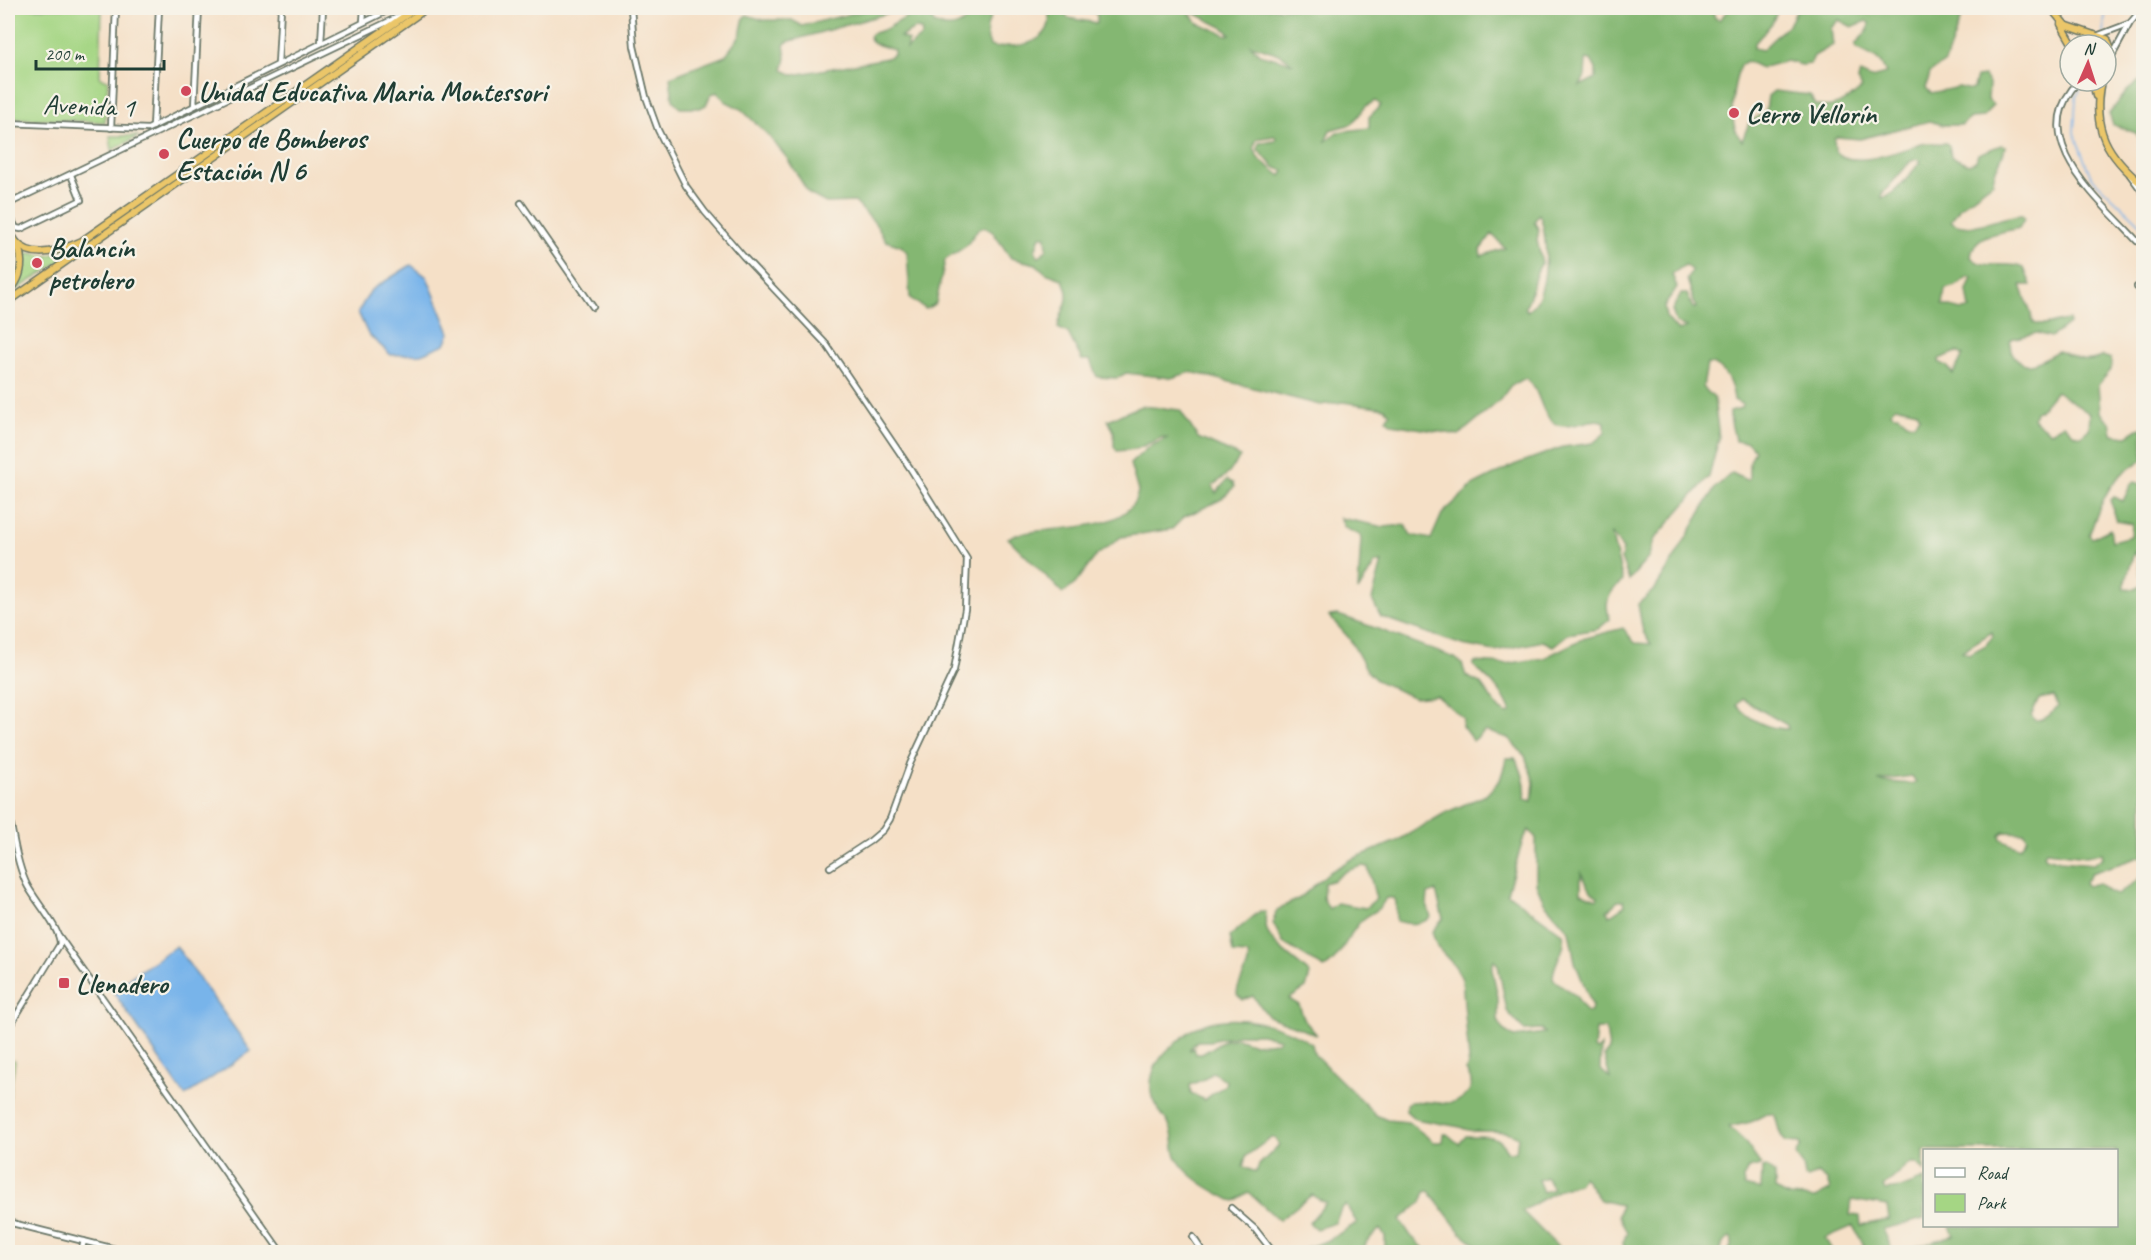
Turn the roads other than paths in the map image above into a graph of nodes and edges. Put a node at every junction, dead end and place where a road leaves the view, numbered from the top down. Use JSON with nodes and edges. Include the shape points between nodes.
{"nodes":[{"id":1,"x":117,"y":8,"type":"edge"},
{"id":2,"x":159,"y":8,"type":"edge"},
{"id":3,"x":199,"y":8,"type":"edge"},
{"id":4,"x":281,"y":8,"type":"edge"},
{"id":5,"x":323,"y":8,"type":"edge"},
{"id":6,"x":364,"y":8,"type":"edge"},
{"id":7,"x":393,"y":8,"type":"edge"},
{"id":8,"x":415,"y":8,"type":"edge"},
{"id":9,"x":427,"y":8,"type":"edge"},
{"id":10,"x":631,"y":8,"type":"edge"},
{"id":11,"x":2144,"y":8,"type":"edge"},
{"id":12,"x":2054,"y":10,"type":"edge"},
{"id":13,"x":363,"y":22,"type":"junction"},
{"id":14,"x":2130,"y":23,"type":"junction"},
{"id":15,"x":2066,"y":33,"type":"edge"},
{"id":16,"x":2089,"y":33,"type":"edge"},
{"id":17,"x":2104,"y":33,"type":"edge"},
{"id":18,"x":321,"y":43,"type":"junction"},
{"id":19,"x":2118,"y":45,"type":"edge"},
{"id":20,"x":278,"y":64,"type":"junction"},
{"id":21,"x":2068,"y":93,"type":"edge"},
{"id":22,"x":2095,"y":93,"type":"edge"},
{"id":23,"x":2100,"y":93,"type":"edge"},
{"id":24,"x":2098,"y":105,"type":"junction"},
{"id":25,"x":194,"y":106,"type":"junction"},
{"id":26,"x":8,"y":123,"type":"edge"},
{"id":27,"x":153,"y":127,"type":"junction"},
{"id":28,"x":111,"y":128,"type":"junction"},
{"id":29,"x":2128,"y":173,"type":"junction"},
{"id":30,"x":70,"y":175,"type":"junction"},
{"id":31,"x":2144,"y":186,"type":"edge"},
{"id":32,"x":2144,"y":194,"type":"edge"},
{"id":33,"x":521,"y":203,"type":"dead end"},
{"id":34,"x":8,"y":204,"type":"edge"},
{"id":35,"x":8,"y":213,"type":"edge"},
{"id":36,"x":8,"y":231,"type":"edge"},
{"id":37,"x":2137,"y":241,"type":"dead end"},
{"id":38,"x":16,"y":242,"type":"junction"},
{"id":39,"x":2144,"y":286,"type":"edge"},
{"id":40,"x":2137,"y":287,"type":"dead end"},
{"id":41,"x":28,"y":288,"type":"junction"},
{"id":42,"x":8,"y":293,"type":"edge"},
{"id":43,"x":8,"y":302,"type":"edge"},
{"id":44,"x":593,"y":307,"type":"dead end"},
{"id":45,"x":8,"y":809,"type":"edge"},
{"id":46,"x":830,"y":867,"type":"dead end"},
{"id":47,"x":58,"y":934,"type":"junction"},
{"id":48,"x":8,"y":1029,"type":"edge"},
{"id":49,"x":1231,"y":1208,"type":"dead end"},
{"id":50,"x":8,"y":1222,"type":"edge"},
{"id":51,"x":1193,"y":1238,"type":"dead end"},
{"id":52,"x":84,"y":1241,"type":"junction"},
{"id":53,"x":81,"y":1252,"type":"edge"},
{"id":54,"x":127,"y":1252,"type":"edge"},
{"id":55,"x":281,"y":1252,"type":"edge"},
{"id":56,"x":1203,"y":1252,"type":"edge"},
{"id":57,"x":1273,"y":1252,"type":"edge"}],
"edges":[{"from":1,"to":28,"type":"street"},
{"from":2,"to":27,"type":"street"},
{"from":3,"to":25,"type":"street"},
{"from":4,"to":20,"type":"street"},
{"from":5,"to":18,"type":"street"},
{"from":6,"to":13,"type":"street"},
{"from":7,"to":13,"type":"street","name":"Avenida 1"},
{"from":8,"to":30,"type":"street"},
{"from":8,"to":38,"type":"highway","via":[[82,242],[47,252],[28,250]]},
{"from":9,"to":41,"type":"highway"},
{"from":10,"to":46,"type":"street","via":[[634,46],[646,97],[686,186],[765,281],[826,344],[967,559],[965,609],[954,669],[910,764],[890,819],[870,841]]},
{"from":11,"to":14,"type":"street"},
{"from":12,"to":15,"type":"highway"},
{"from":12,"to":16,"type":"highway","via":[[2066,26]]},
{"from":13,"to":18,"type":"street","name":"Avenida 1"},
{"from":14,"to":17,"type":"street"},
{"from":14,"to":19,"type":"street"},
{"from":18,"to":20,"type":"street","name":"Avenida 1"},
{"from":20,"to":25,"type":"street","name":"Avenida 1"},
{"from":21,"to":37,"type":"street","via":[[2059,130],[2064,147],[2085,188]]},
{"from":22,"to":24,"type":"highway"},
{"from":23,"to":24,"type":"highway"},
{"from":24,"to":29,"type":"highway","via":[[2102,136]]},
{"from":25,"to":27,"type":"street","name":"Avenida 1"},
{"from":26,"to":28,"type":"street","name":"Avenida 1"},
{"from":27,"to":28,"type":"street","name":"Avenida 1"},
{"from":29,"to":31,"type":"highway"},
{"from":29,"to":32,"type":"street"},
{"from":30,"to":34,"type":"street"},
{"from":30,"to":35,"type":"street","via":[[82,198],[79,202],[21,229],[16,228]]},
{"from":33,"to":44,"type":"street"},
{"from":36,"to":38,"type":"highway"},
{"from":38,"to":42,"type":"highway","via":[[21,270]]},
{"from":39,"to":40,"type":"street"},
{"from":41,"to":42,"type":"highway"},
{"from":41,"to":43,"type":"highway"},
{"from":45,"to":47,"type":"street","via":[[22,874]]},
{"from":47,"to":48,"type":"street","via":[[59,948]]},
{"from":47,"to":55,"type":"street"},
{"from":49,"to":57,"type":"street"},
{"from":50,"to":52,"type":"street"},
{"from":51,"to":56,"type":"street"},
{"from":52,"to":53,"type":"street"},
{"from":52,"to":54,"type":"street"}]}
